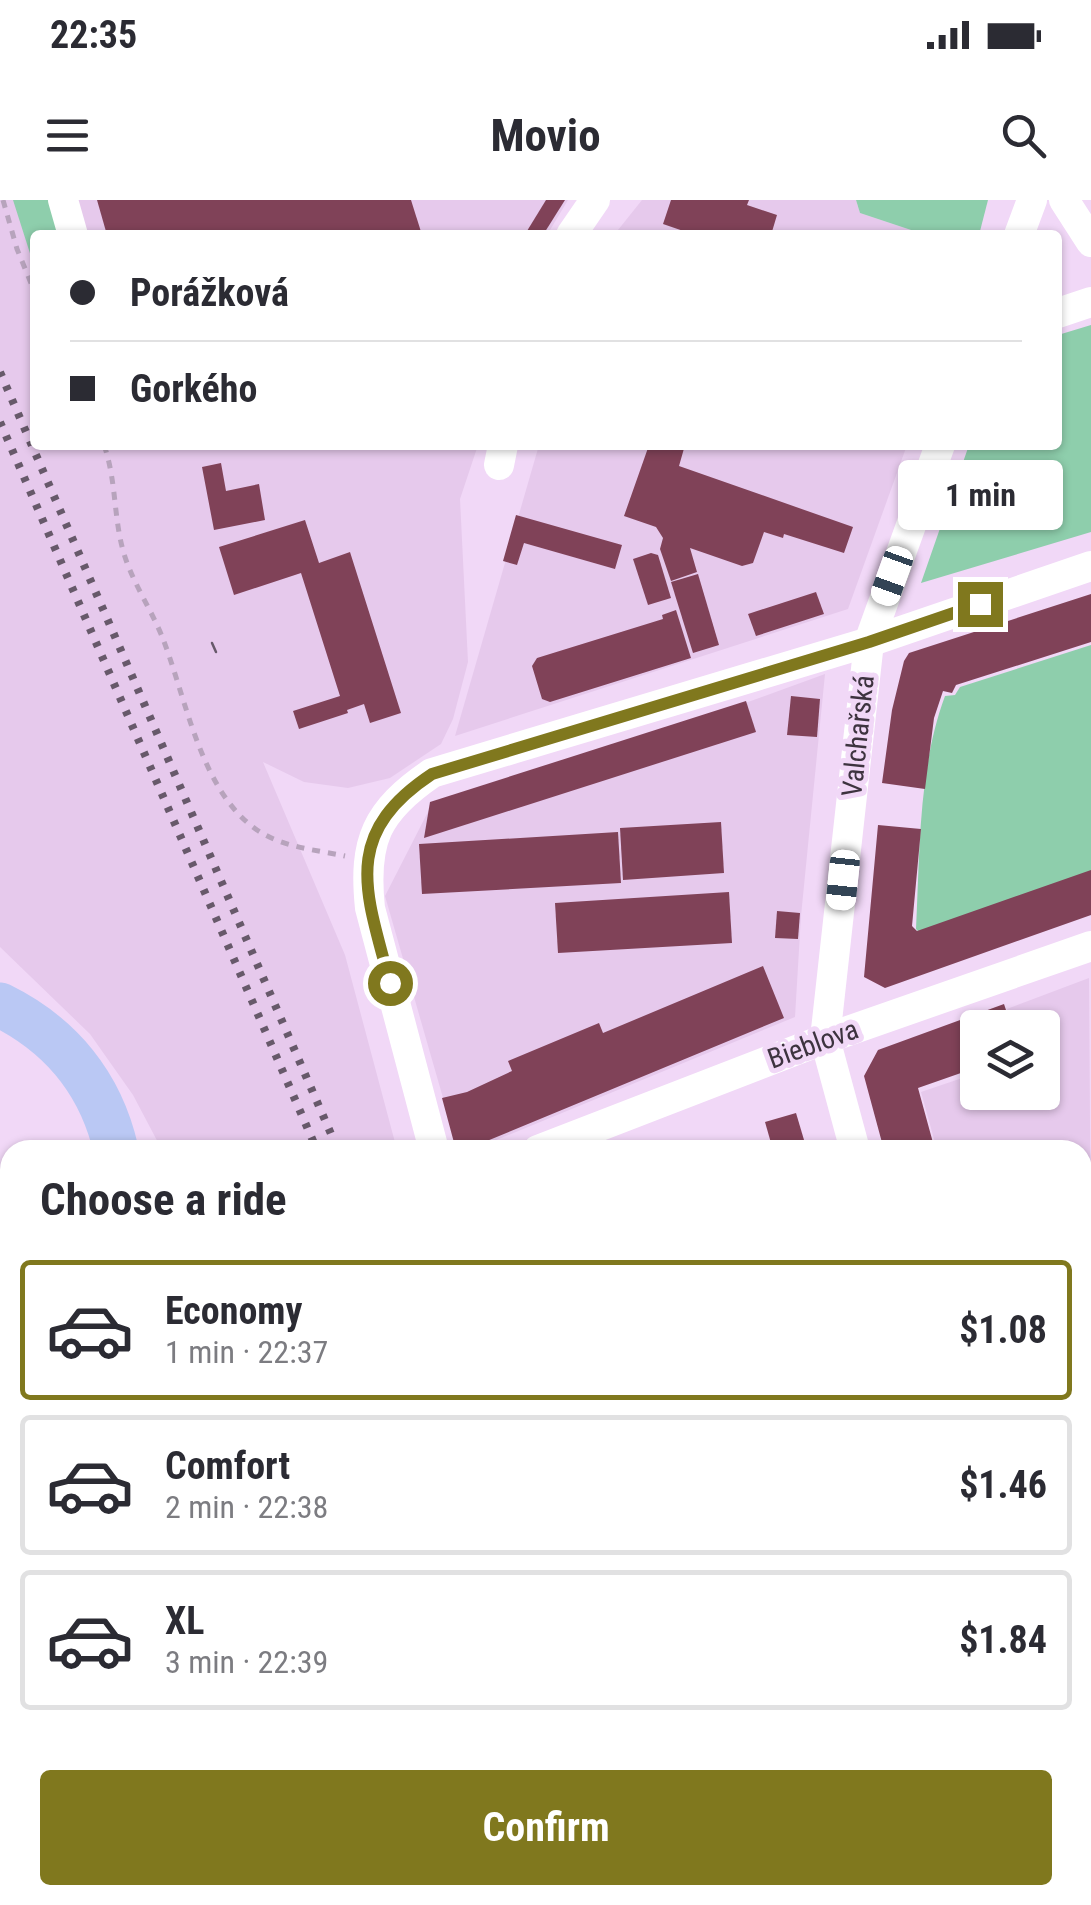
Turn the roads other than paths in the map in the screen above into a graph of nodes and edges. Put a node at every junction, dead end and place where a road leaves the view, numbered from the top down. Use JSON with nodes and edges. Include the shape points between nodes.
{"nodes":[{"id":1,"x":64,"y":200,"type":"edge"},
{"id":2,"x":595,"y":200,"type":"edge"},
{"id":3,"x":1032,"y":200,"type":"edge"},
{"id":4,"x":1064,"y":200,"type":"edge"},
{"id":5,"x":72,"y":230,"type":"edge"},
{"id":6,"x":574,"y":230,"type":"edge"},
{"id":7,"x":1020,"y":230,"type":"edge"},
{"id":8,"x":1091,"y":242,"type":"edge"},
{"id":9,"x":1091,"y":302,"type":"edge"},
{"id":10,"x":1062,"y":311,"type":"edge"},
{"id":11,"x":938,"y":450,"type":"edge"},
{"id":12,"x":1091,"y":566,"type":"edge"},
{"id":13,"x":869,"y":642,"type":"junction"},
{"id":14,"x":1091,"y":946,"type":"edge"},
{"id":15,"x":0,"y":1005,"type":"edge"},
{"id":16,"x":826,"y":1038,"type":"junction"},
{"id":17,"x":113,"y":1140,"type":"edge"},
{"id":18,"x":431,"y":1140,"type":"edge"},
{"id":19,"x":564,"y":1140,"type":"edge"},
{"id":20,"x":852,"y":1140,"type":"edge"}],
"edges":[{"from":1,"to":5,"type":"street"},
{"from":2,"to":6,"type":"street"},
{"from":3,"to":7,"type":"street"},
{"from":4,"to":8,"type":"street"},
{"from":9,"to":10,"type":"street"},
{"from":11,"to":13,"type":"street","name":"Valchařská"},
{"from":12,"to":13,"type":"street"},
{"from":13,"to":16,"type":"street","name":"Valchařská"},
{"from":13,"to":18,"type":"street","via":[[432,774],[388,811],[368,861],[370,908]]},
{"from":14,"to":16,"type":"street","name":"Bieblova"},
{"from":15,"to":17,"type":"highway","via":[[42,1030],[79,1066]]},
{"from":16,"to":19,"type":"street","name":"Bieblova"},
{"from":16,"to":20,"type":"street"}]}
